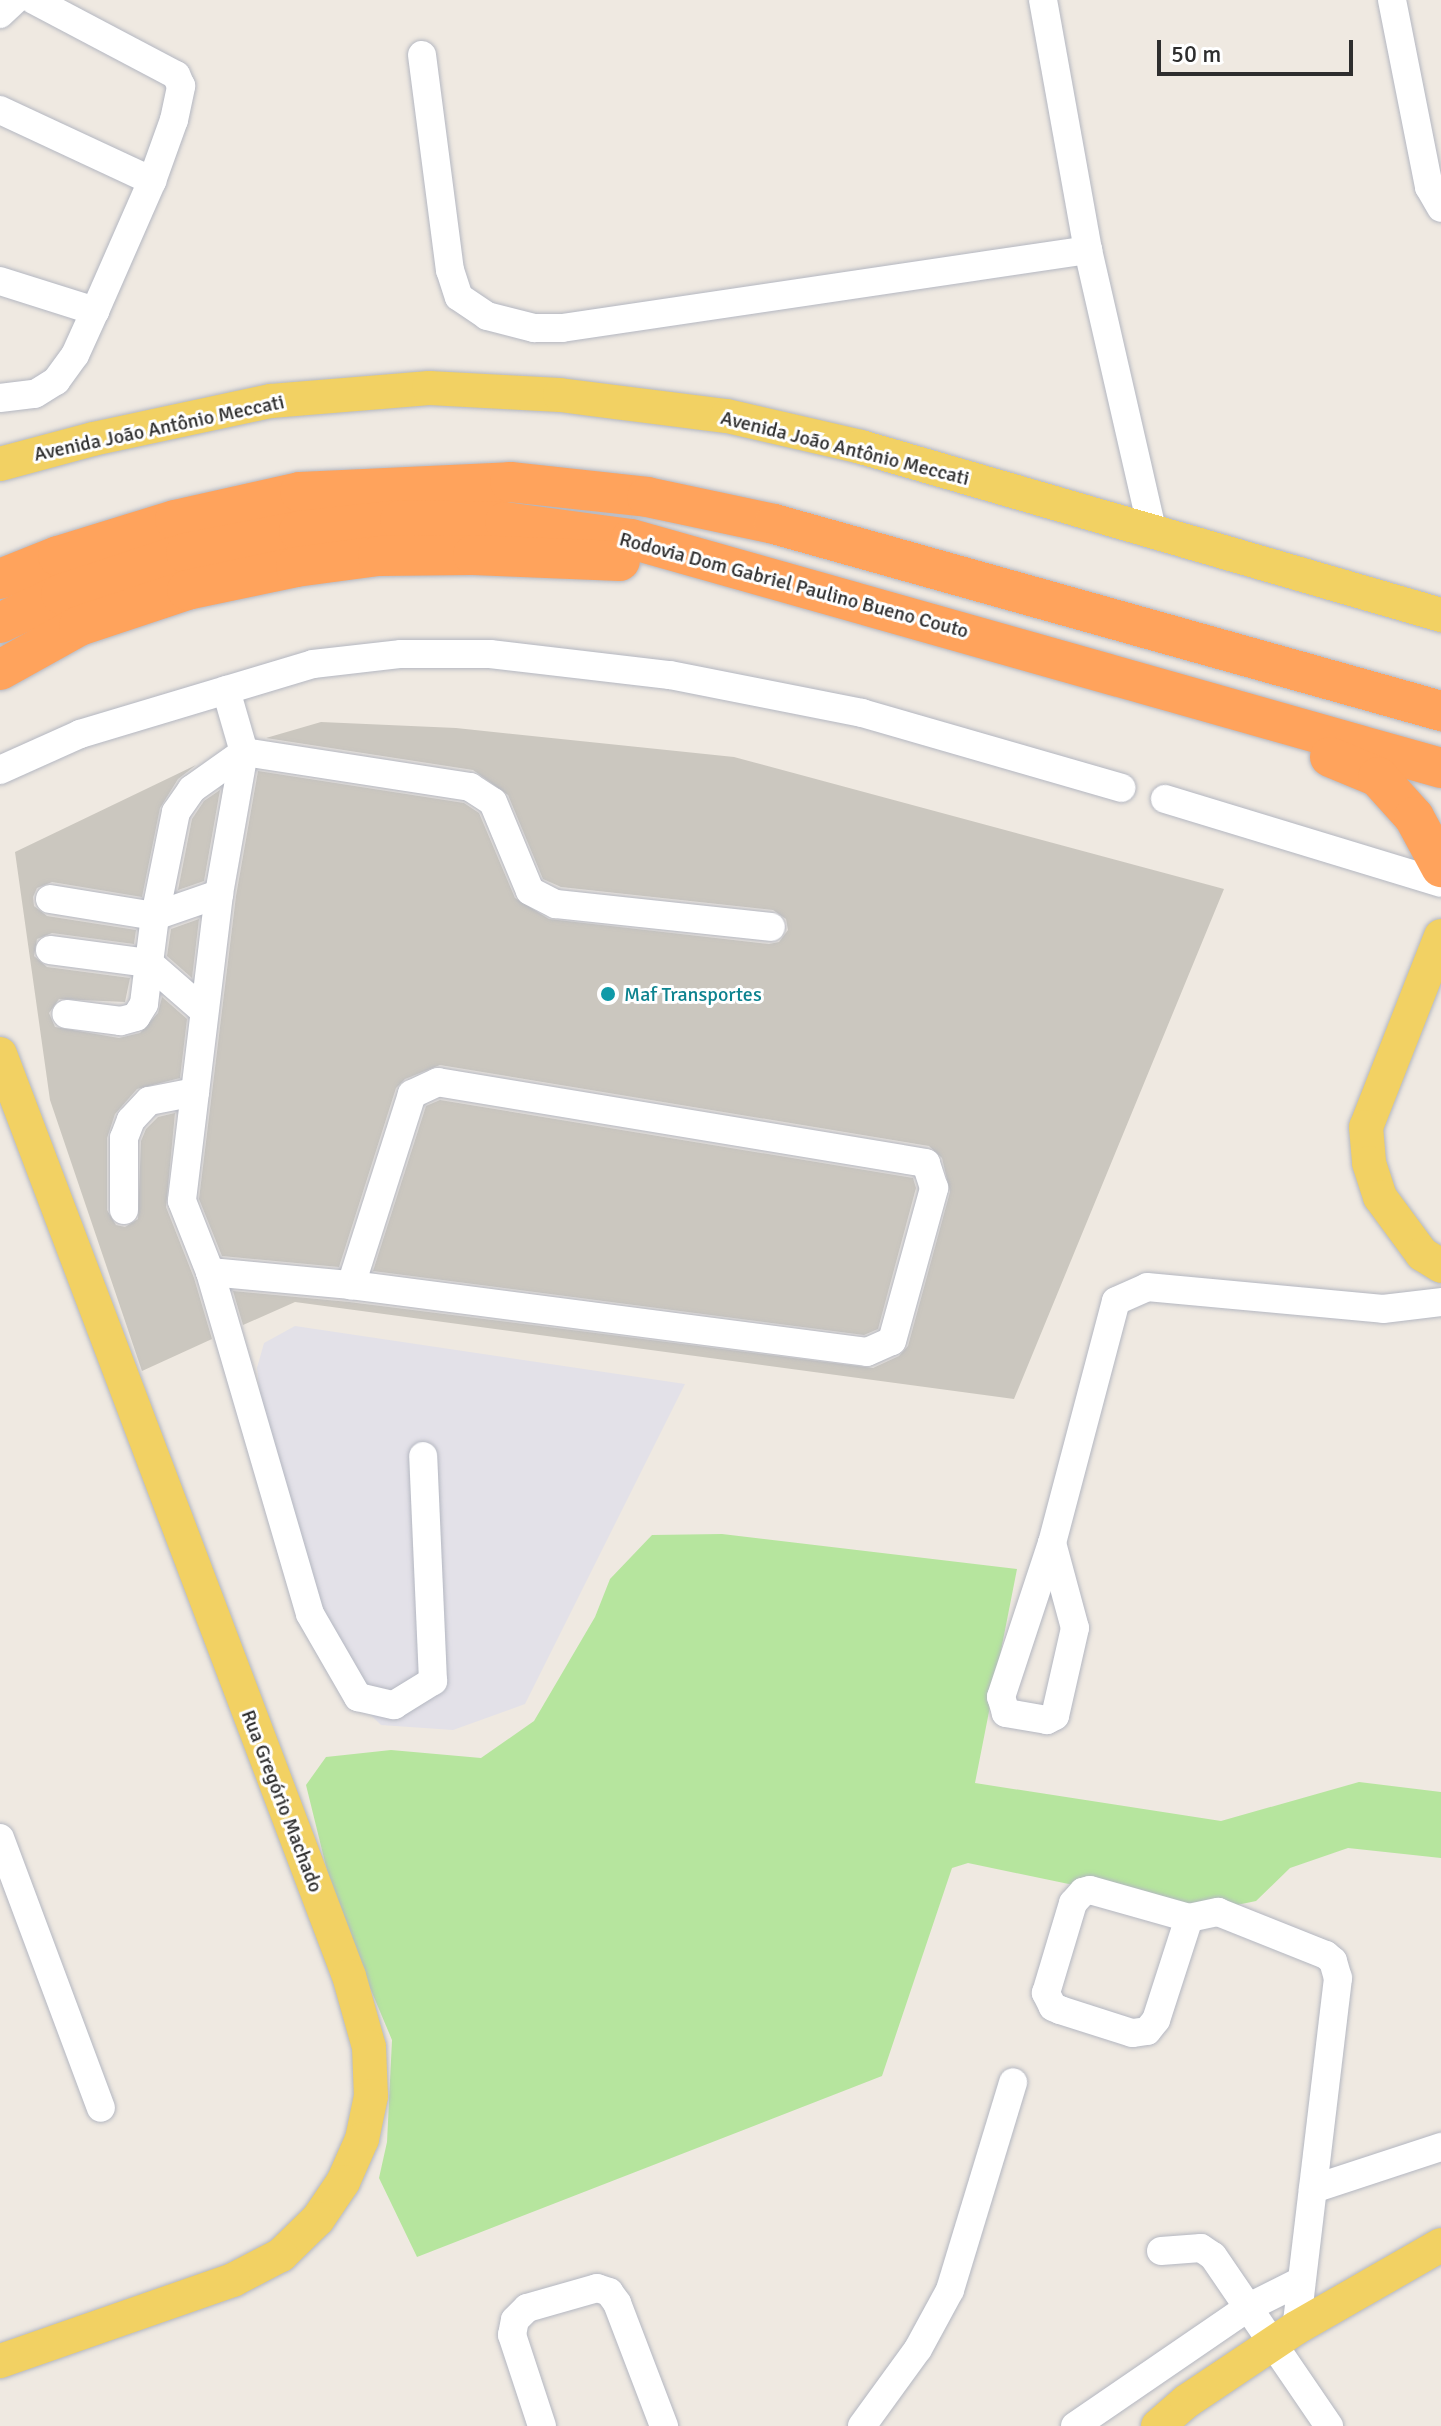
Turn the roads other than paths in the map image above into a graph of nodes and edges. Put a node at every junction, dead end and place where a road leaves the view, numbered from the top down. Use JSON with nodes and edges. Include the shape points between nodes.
{"nodes":[{"id":1,"x":15,"y":0,"type":"edge"},
{"id":2,"x":34,"y":0,"type":"edge"},
{"id":3,"x":1043,"y":0,"type":"edge"},
{"id":4,"x":1392,"y":0,"type":"edge"},
{"id":5,"x":0,"y":14,"type":"edge"},
{"id":6,"x":422,"y":55,"type":"dead end"},
{"id":7,"x":0,"y":110,"type":"edge"},
{"id":8,"x":152,"y":181,"type":"junction"},
{"id":9,"x":1441,"y":208,"type":"edge"},
{"id":10,"x":1088,"y":250,"type":"junction"},
{"id":11,"x":0,"y":281,"type":"edge"},
{"id":12,"x":95,"y":311,"type":"junction"},
{"id":13,"x":0,"y":398,"type":"edge"},
{"id":14,"x":0,"y":464,"type":"edge"},
{"id":15,"x":1152,"y":530,"type":"junction"},
{"id":16,"x":749,"y":575,"type":"junction"},
{"id":17,"x":0,"y":579,"type":"edge"},
{"id":18,"x":1441,"y":615,"type":"edge"},
{"id":19,"x":0,"y":623,"type":"edge"},
{"id":20,"x":0,"y":670,"type":"edge"},
{"id":21,"x":1133,"y":679,"type":"junction"},
{"id":22,"x":226,"y":690,"type":"junction"},
{"id":23,"x":1441,"y":711,"type":"edge"},
{"id":24,"x":244,"y":752,"type":"junction"},
{"id":25,"x":1441,"y":768,"type":"edge"},
{"id":26,"x":0,"y":770,"type":"edge"},
{"id":27,"x":1121,"y":788,"type":"dead end"},
{"id":28,"x":1165,"y":799,"type":"dead end"},
{"id":29,"x":1441,"y":867,"type":"edge"},
{"id":30,"x":1441,"y":883,"type":"edge"},
{"id":31,"x":219,"y":894,"type":"junction"},
{"id":32,"x":50,"y":899,"type":"dead end"},
{"id":33,"x":155,"y":916,"type":"junction"},
{"id":34,"x":771,"y":927,"type":"dead end"},
{"id":35,"x":1441,"y":936,"type":"edge"},
{"id":36,"x":50,"y":950,"type":"dead end"},
{"id":37,"x":149,"y":963,"type":"junction"},
{"id":38,"x":204,"y":1011,"type":"junction"},
{"id":39,"x":66,"y":1014,"type":"dead end"},
{"id":40,"x":0,"y":1054,"type":"edge"},
{"id":41,"x":195,"y":1092,"type":"junction"},
{"id":42,"x":124,"y":1210,"type":"dead end"},
{"id":43,"x":1441,"y":1266,"type":"edge"},
{"id":44,"x":210,"y":1272,"type":"junction"},
{"id":45,"x":351,"y":1285,"type":"junction"},
{"id":46,"x":1441,"y":1302,"type":"edge"},
{"id":47,"x":423,"y":1456,"type":"dead end"},
{"id":48,"x":1052,"y":1543,"type":"junction"},
{"id":49,"x":0,"y":1838,"type":"edge"},
{"id":50,"x":1189,"y":1918,"type":"junction"},
{"id":51,"x":1013,"y":2082,"type":"dead end"},
{"id":52,"x":101,"y":2108,"type":"dead end"},
{"id":53,"x":1441,"y":2147,"type":"edge"},
{"id":54,"x":1313,"y":2189,"type":"junction"},
{"id":55,"x":1441,"y":2245,"type":"edge"},
{"id":56,"x":1161,"y":2251,"type":"dead end"},
{"id":57,"x":1301,"y":2281,"type":"junction"},
{"id":58,"x":1249,"y":2307,"type":"junction"},
{"id":59,"x":1284,"y":2336,"type":"junction"},
{"id":60,"x":0,"y":2361,"type":"edge"},
{"id":61,"x":542,"y":2426,"type":"edge"},
{"id":62,"x":664,"y":2426,"type":"edge"},
{"id":63,"x":862,"y":2426,"type":"edge"},
{"id":64,"x":1075,"y":2426,"type":"edge"},
{"id":65,"x":1158,"y":2426,"type":"edge"},
{"id":66,"x":1329,"y":2426,"type":"edge"}],
"edges":[{"from":1,"to":5,"type":"street"},
{"from":2,"to":8,"type":"street","via":[[176,75],[181,86],[174,120]]},
{"from":3,"to":10,"type":"street"},
{"from":4,"to":9,"type":"street","via":[[1429,187]]},
{"from":6,"to":10,"type":"street","via":[[450,270],[459,297],[487,316],[534,328],[562,328]]},
{"from":7,"to":8,"type":"street"},
{"from":8,"to":12,"type":"street"},
{"from":10,"to":15,"type":"street"},
{"from":11,"to":12,"type":"street"},
{"from":12,"to":13,"type":"street","via":[[56,381],[35,394]]},
{"from":14,"to":15,"type":"main road","name":"Avenida João Antônio Meccati","via":[[271,401],[429,388],[545,394],[727,416],[861,447]]},
{"from":15,"to":18,"type":"main road","name":"Avenida João Antônio Meccati"},
{"from":16,"to":19,"type":"highway","name":"Rodovia Dom Gabriel Paulino Bueno Couto","via":[[631,539],[505,522],[400,520],[299,531],[186,553],[61,594]]},
{"from":16,"to":20,"type":"highway","via":[[626,561],[473,555],[351,560],[187,590],[79,626]]},
{"from":16,"to":21,"type":"highway","name":"Rodovia Dom Gabriel Paulino Bueno Couto"},
{"from":17,"to":23,"type":"highway","via":[[175,520],[300,492],[510,482],[647,497],[774,524]]},
{"from":21,"to":25,"type":"highway","name":"Rodovia Dom Gabriel Paulino Bueno Couto"},
{"from":21,"to":29,"type":"highway","via":[[1378,777],[1414,817]]},
{"from":22,"to":24,"type":"street"},
{"from":22,"to":26,"type":"street","via":[[80,734]]},
{"from":22,"to":27,"type":"street","via":[[313,664],[401,654],[570,661],[862,713]]},
{"from":24,"to":31,"type":"street"},
{"from":24,"to":33,"type":"street","via":[[192,789],[176,812]]},
{"from":24,"to":34,"type":"street","via":[[470,787],[493,802],[530,891],[556,904]]},
{"from":28,"to":30,"type":"street"},
{"from":31,"to":33,"type":"street"},
{"from":31,"to":38,"type":"street"},
{"from":32,"to":33,"type":"street"},
{"from":33,"to":37,"type":"street"},
{"from":35,"to":43,"type":"main road","via":[[1366,1127],[1369,1163],[1380,1197],[1422,1254]]},
{"from":36,"to":37,"type":"street"},
{"from":37,"to":38,"type":"street"},
{"from":37,"to":39,"type":"street","via":[[144,1004],[136,1017],[121,1021]]},
{"from":38,"to":41,"type":"street"},
{"from":40,"to":60,"type":"main road","name":"Rua Gregório Machado","via":[[349,1976],[369,2047],[371,2096],[362,2139],[343,2182],[318,2219],[281,2255],[233,2280]]},
{"from":41,"to":42,"type":"street","via":[[149,1101],[131,1120],[124,1138]]},
{"from":41,"to":44,"type":"street","via":[[182,1201]]},
{"from":44,"to":45,"type":"street"},
{"from":44,"to":47,"type":"street","via":[[310,1614],[358,1697],[394,1705],[433,1681]]},
{"from":45,"to":45,"type":"street","via":[[867,1352],[892,1341],[934,1188],[926,1163],[438,1082],[412,1094]]},
{"from":46,"to":48,"type":"street","via":[[1383,1309],[1147,1287],[1116,1301]]},
{"from":48,"to":48,"type":"street","via":[[1001,1697],[1006,1713],[1047,1720],[1055,1716],[1075,1628]]},
{"from":49,"to":52,"type":"street"},
{"from":50,"to":50,"type":"street","via":[[1097,1891],[1083,1892],[1076,1897],[1047,1986],[1049,2001],[1053,2007],[1132,2033],[1147,2031],[1156,2020]]},
{"from":50,"to":54,"type":"street","via":[[1218,1912],[1333,1961],[1338,1978]]},
{"from":51,"to":63,"type":"street","via":[[950,2290],[918,2349]]},
{"from":53,"to":54,"type":"street"},
{"from":54,"to":57,"type":"street"},
{"from":55,"to":59,"type":"main road"},
{"from":56,"to":58,"type":"street","via":[[1201,2248],[1213,2256]]},
{"from":57,"to":58,"type":"street"},
{"from":57,"to":59,"type":"street"},
{"from":58,"to":59,"type":"street"},
{"from":58,"to":64,"type":"street"},
{"from":59,"to":65,"type":"main road"},
{"from":59,"to":66,"type":"street"},
{"from":61,"to":62,"type":"street","via":[[512,2335],[515,2320],[527,2308],[597,2288],[617,2303]]}]}
